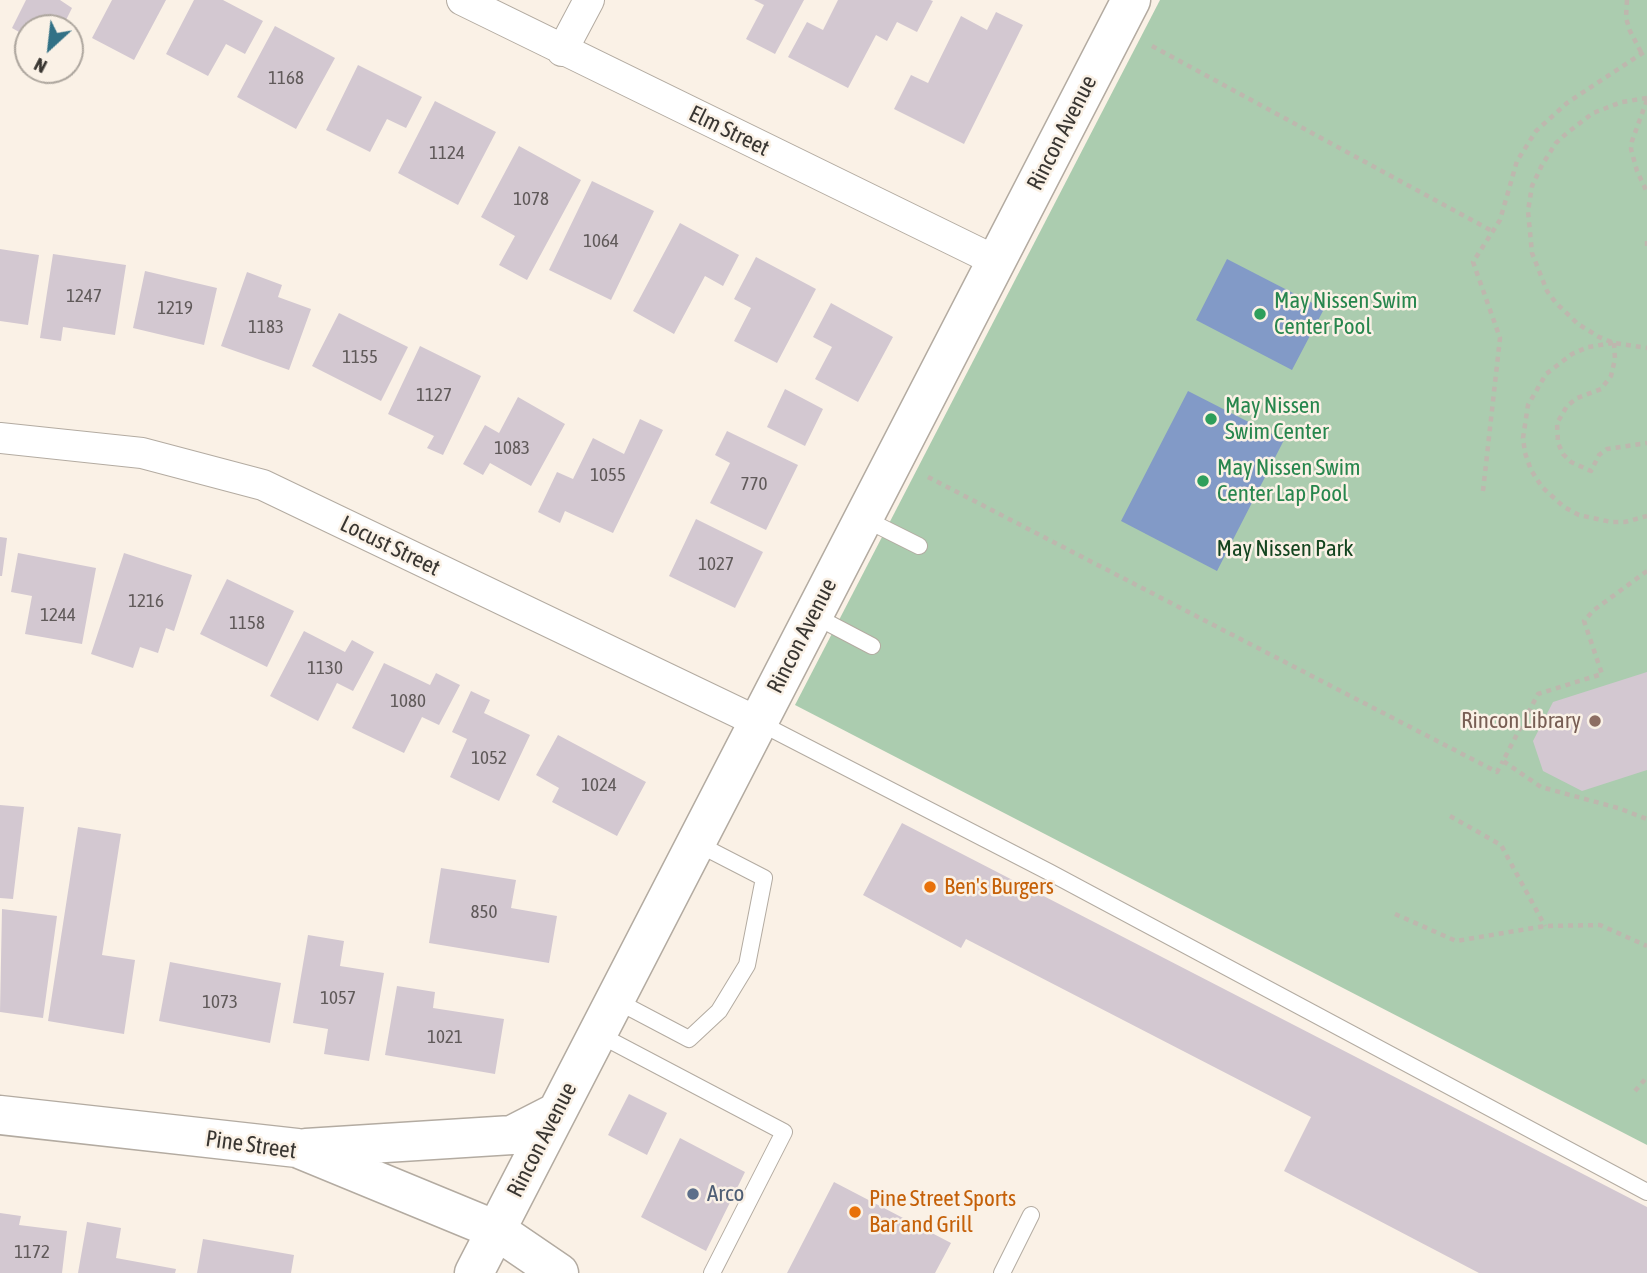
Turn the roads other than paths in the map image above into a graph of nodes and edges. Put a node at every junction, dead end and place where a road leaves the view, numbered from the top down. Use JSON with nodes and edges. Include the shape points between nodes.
{"nodes":[{"id":1,"x":462,"y":0,"type":"edge"},
{"id":2,"x":589,"y":0,"type":"edge"},
{"id":3,"x":1131,"y":0,"type":"edge"},
{"id":4,"x":562,"y":51,"type":"junction"},
{"id":5,"x":996,"y":261,"type":"junction"},
{"id":6,"x":0,"y":438,"type":"edge"},
{"id":7,"x":863,"y":518,"type":"junction"},
{"id":8,"x":919,"y":546,"type":"dead end"},
{"id":9,"x":813,"y":615,"type":"junction"},
{"id":10,"x":873,"y":646,"type":"dead end"},
{"id":11,"x":758,"y":722,"type":"junction"},
{"id":12,"x":696,"y":843,"type":"junction"},
{"id":13,"x":615,"y":1000,"type":"junction"},
{"id":14,"x":597,"y":1034,"type":"junction"},
{"id":15,"x":557,"y":1112,"type":"junction"},
{"id":16,"x":0,"y":1115,"type":"edge"},
{"id":17,"x":297,"y":1148,"type":"junction"},
{"id":18,"x":1647,"y":1192,"type":"edge"},
{"id":19,"x":1031,"y":1215,"type":"dead end"},
{"id":20,"x":496,"y":1230,"type":"junction"},
{"id":21,"x":474,"y":1273,"type":"edge"},
{"id":22,"x":559,"y":1273,"type":"edge"},
{"id":23,"x":712,"y":1273,"type":"edge"},
{"id":24,"x":1002,"y":1273,"type":"edge"}],
"edges":[{"from":1,"to":4,"type":"street","name":"Elm Street"},
{"from":2,"to":4,"type":"street"},
{"from":3,"to":5,"type":"street","name":"Rincon Avenue"},
{"from":4,"to":5,"type":"street","name":"Elm Street"},
{"from":5,"to":7,"type":"street","name":"Rincon Avenue"},
{"from":6,"to":11,"type":"street","name":"Locust Street","via":[[142,453],[263,485]]},
{"from":7,"to":8,"type":"lane"},
{"from":7,"to":9,"type":"street","name":"Rincon Avenue"},
{"from":9,"to":10,"type":"lane"},
{"from":9,"to":11,"type":"street","name":"Rincon Avenue"},
{"from":11,"to":12,"type":"street","name":"Rincon Avenue"},
{"from":11,"to":18,"type":"lane"},
{"from":12,"to":13,"type":"street","name":"Rincon Avenue"},
{"from":12,"to":13,"type":"lane","via":[[764,878],[747,965],[719,1011],[689,1039]]},
{"from":13,"to":14,"type":"street","name":"Rincon Avenue"},
{"from":14,"to":15,"type":"street","name":"Rincon Avenue"},
{"from":14,"to":23,"type":"lane","via":[[784,1132]]},
{"from":15,"to":17,"type":"street","via":[[512,1135]]},
{"from":15,"to":20,"type":"street","name":"Rincon Avenue"},
{"from":16,"to":17,"type":"street","name":"Pine Street"},
{"from":17,"to":20,"type":"street","name":"Pine Street"},
{"from":19,"to":24,"type":"lane"},
{"from":20,"to":21,"type":"street","name":"Rincon Avenue"},
{"from":20,"to":22,"type":"street","name":"Pine Street"}]}
